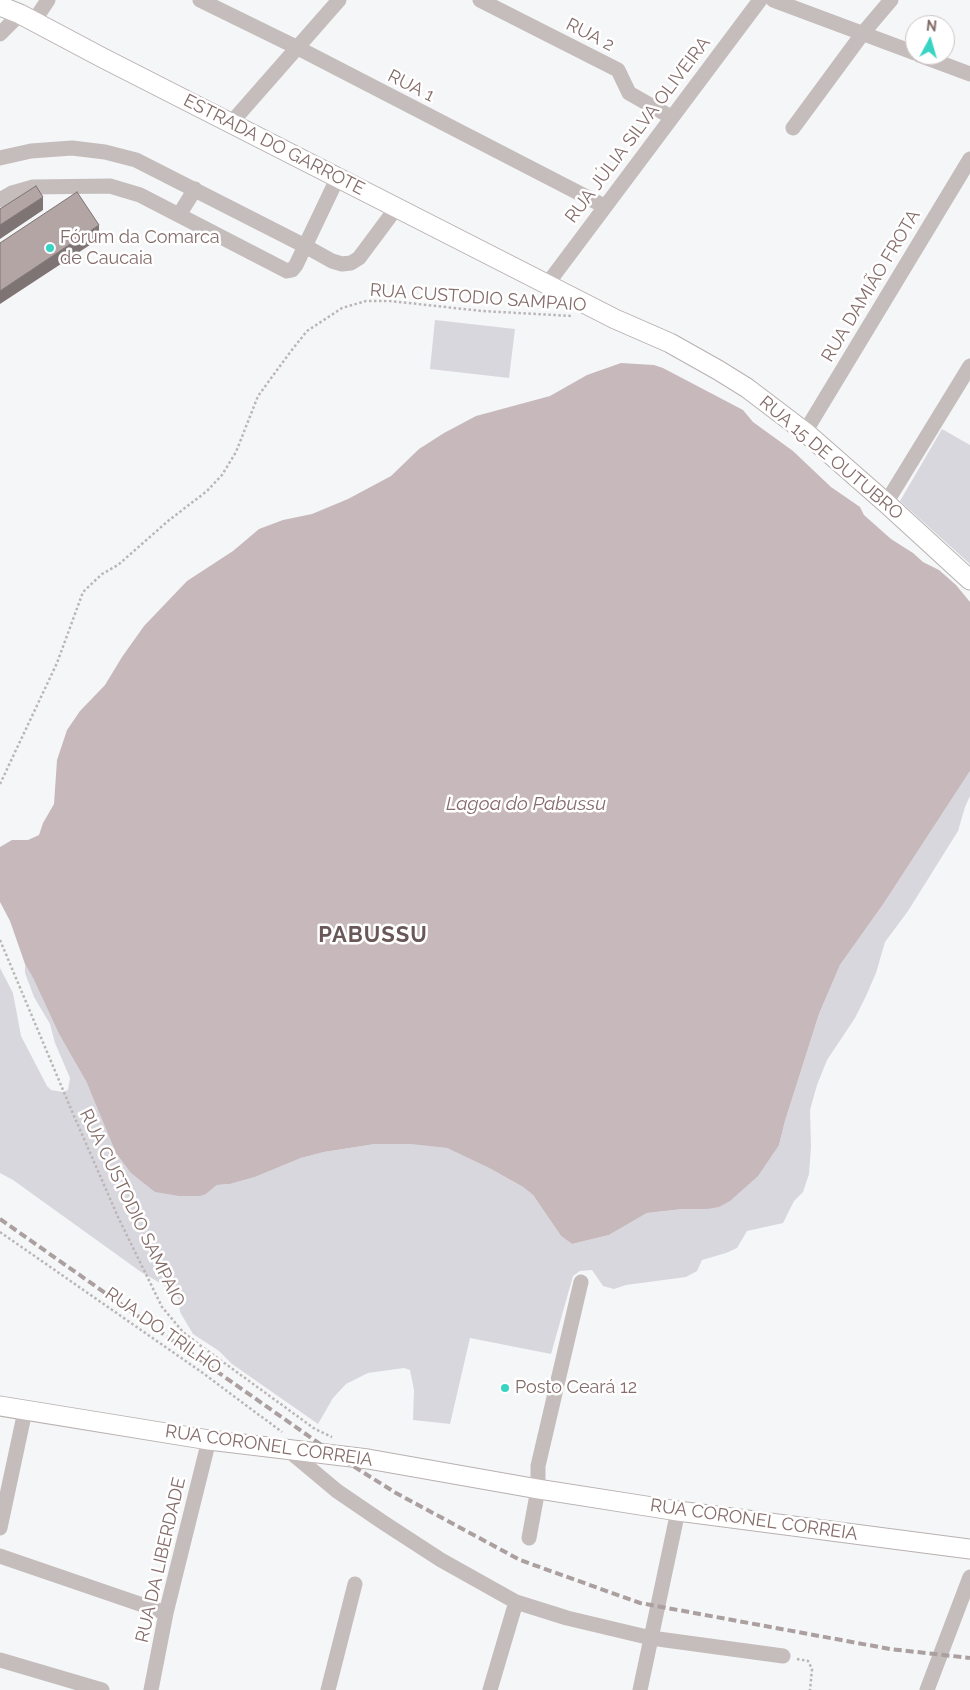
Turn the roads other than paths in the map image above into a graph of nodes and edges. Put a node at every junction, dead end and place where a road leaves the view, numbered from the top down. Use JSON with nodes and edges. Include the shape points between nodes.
{"nodes":[{"id":1,"x":48,"y":0,"type":"edge"},
{"id":2,"x":200,"y":0,"type":"edge"},
{"id":3,"x":339,"y":0,"type":"edge"},
{"id":4,"x":480,"y":0,"type":"edge"},
{"id":5,"x":760,"y":0,"type":"edge"},
{"id":6,"x":773,"y":0,"type":"edge"},
{"id":7,"x":892,"y":0,"type":"edge"},
{"id":8,"x":0,"y":6,"type":"edge"},
{"id":9,"x":27,"y":17,"type":"junction"},
{"id":10,"x":863,"y":33,"type":"junction"},
{"id":11,"x":0,"y":34,"type":"edge"},
{"id":12,"x":296,"y":47,"type":"junction"},
{"id":13,"x":905,"y":49,"type":"edge"},
{"id":14,"x":946,"y":65,"type":"edge"},
{"id":15,"x":970,"y":74,"type":"edge"},
{"id":16,"x":671,"y":117,"type":"junction"},
{"id":17,"x":231,"y":123,"type":"junction"},
{"id":18,"x":793,"y":128,"type":"dead end"},
{"id":19,"x":0,"y":158,"type":"edge"},
{"id":20,"x":970,"y":159,"type":"edge"},
{"id":21,"x":338,"y":177,"type":"junction"},
{"id":22,"x":195,"y":189,"type":"junction"},
{"id":23,"x":0,"y":200,"type":"edge"},
{"id":24,"x":604,"y":206,"type":"junction"},
{"id":25,"x":397,"y":207,"type":"junction"},
{"id":26,"x":179,"y":216,"type":"junction"},
{"id":27,"x":305,"y":246,"type":"junction"},
{"id":28,"x":548,"y":283,"type":"junction"},
{"id":29,"x":970,"y":366,"type":"edge"},
{"id":30,"x":805,"y":432,"type":"junction"},
{"id":31,"x":886,"y":503,"type":"junction"},
{"id":32,"x":970,"y":580,"type":"edge"},
{"id":33,"x":581,"y":1282,"type":"dead end"},
{"id":34,"x":0,"y":1406,"type":"edge"},
{"id":35,"x":24,"y":1411,"type":"junction"},
{"id":36,"x":209,"y":1440,"type":"junction"},
{"id":37,"x":288,"y":1443,"type":"junction"},
{"id":38,"x":538,"y":1489,"type":"junction"},
{"id":39,"x":678,"y":1511,"type":"junction"},
{"id":40,"x":0,"y":1528,"type":"edge"},
{"id":41,"x":529,"y":1538,"type":"dead end"},
{"id":42,"x":970,"y":1549,"type":"edge"},
{"id":43,"x":0,"y":1556,"type":"edge"},
{"id":44,"x":970,"y":1577,"type":"edge"},
{"id":45,"x":355,"y":1584,"type":"dead end"},
{"id":46,"x":516,"y":1602,"type":"junction"},
{"id":47,"x":166,"y":1613,"type":"junction"},
{"id":48,"x":651,"y":1638,"type":"junction"},
{"id":49,"x":783,"y":1656,"type":"road end"},
{"id":50,"x":0,"y":1660,"type":"edge"},
{"id":51,"x":102,"y":1690,"type":"edge"},
{"id":52,"x":151,"y":1690,"type":"edge"},
{"id":53,"x":328,"y":1690,"type":"edge"},
{"id":54,"x":490,"y":1690,"type":"edge"},
{"id":55,"x":640,"y":1690,"type":"edge"},
{"id":56,"x":927,"y":1690,"type":"edge"}],
"edges":[{"from":1,"to":9,"type":"street"},
{"from":2,"to":12,"type":"street","name":"RUA 1"},
{"from":3,"to":12,"type":"street"},
{"from":4,"to":16,"type":"street","name":"RUA 2","via":[[618,70],[629,93]]},
{"from":5,"to":16,"type":"street","name":"RUA JÚLIA SILVA OLIVEIRA"},
{"from":6,"to":10,"type":"street"},
{"from":7,"to":10,"type":"street"},
{"from":8,"to":9,"type":"main road","name":"ESTRADA DO GARROTE"},
{"from":9,"to":11,"type":"street"},
{"from":9,"to":17,"type":"main road","name":"ESTRADA DO GARROTE"},
{"from":10,"to":13,"type":"street"},
{"from":10,"to":18,"type":"street"},
{"from":12,"to":17,"type":"street"},
{"from":12,"to":24,"type":"street","name":"RUA 1"},
{"from":14,"to":15,"type":"street"},
{"from":16,"to":24,"type":"street","name":"RUA JÚLIA SILVA OLIVEIRA"},
{"from":17,"to":21,"type":"main road","name":"ESTRADA DO GARROTE"},
{"from":19,"to":22,"type":"street","via":[[31,151],[72,148],[105,152],[136,160]]},
{"from":20,"to":30,"type":"street","name":"RUA DAMIÃO FROTA"},
{"from":21,"to":25,"type":"main road","name":"ESTRADA DO GARROTE"},
{"from":21,"to":27,"type":"street"},
{"from":22,"to":26,"type":"street"},
{"from":22,"to":27,"type":"street"},
{"from":23,"to":26,"type":"street","via":[[33,187],[110,186],[134,193]]},
{"from":24,"to":28,"type":"street","name":"RUA JÚLIA SILVA OLIVEIRA"},
{"from":25,"to":27,"type":"street","via":[[359,258],[351,263],[332,261]]},
{"from":25,"to":28,"type":"main road","name":"ESTRADA DO GARROTE"},
{"from":26,"to":27,"type":"street","via":[[287,271],[296,265]]},
{"from":28,"to":30,"type":"main road","name":"RUA 15 DE OUTUBRO","via":[[718,370]]},
{"from":29,"to":31,"type":"street"},
{"from":30,"to":31,"type":"main road","name":"RUA 15 DE OUTUBRO"},
{"from":31,"to":32,"type":"main road","name":"RUA 15 DE OUTUBRO"},
{"from":33,"to":38,"type":"street","via":[[538,1466]]},
{"from":34,"to":35,"type":"main road","name":"RUA CORONEL CORREIA"},
{"from":35,"to":36,"type":"main road","name":"RUA CORONEL CORREIA"},
{"from":35,"to":40,"type":"street"},
{"from":36,"to":37,"type":"main road","name":"RUA CORONEL CORREIA"},
{"from":36,"to":47,"type":"street","name":"RUA DA LIBERDADE"},
{"from":37,"to":38,"type":"main road","name":"RUA CORONEL CORREIA"},
{"from":37,"to":46,"type":"street","via":[[337,1491],[441,1560]]},
{"from":38,"to":39,"type":"main road","name":"RUA CORONEL CORREIA"},
{"from":38,"to":41,"type":"street"},
{"from":39,"to":42,"type":"main road","name":"RUA CORONEL CORREIA"},
{"from":39,"to":48,"type":"street"},
{"from":43,"to":47,"type":"street"},
{"from":44,"to":56,"type":"street"},
{"from":45,"to":53,"type":"street"},
{"from":46,"to":48,"type":"street","via":[[566,1618]]},
{"from":46,"to":54,"type":"street"},
{"from":47,"to":52,"type":"street","name":"RUA DA LIBERDADE"},
{"from":48,"to":49,"type":"street"},
{"from":48,"to":55,"type":"street"},
{"from":50,"to":51,"type":"street"}]}
